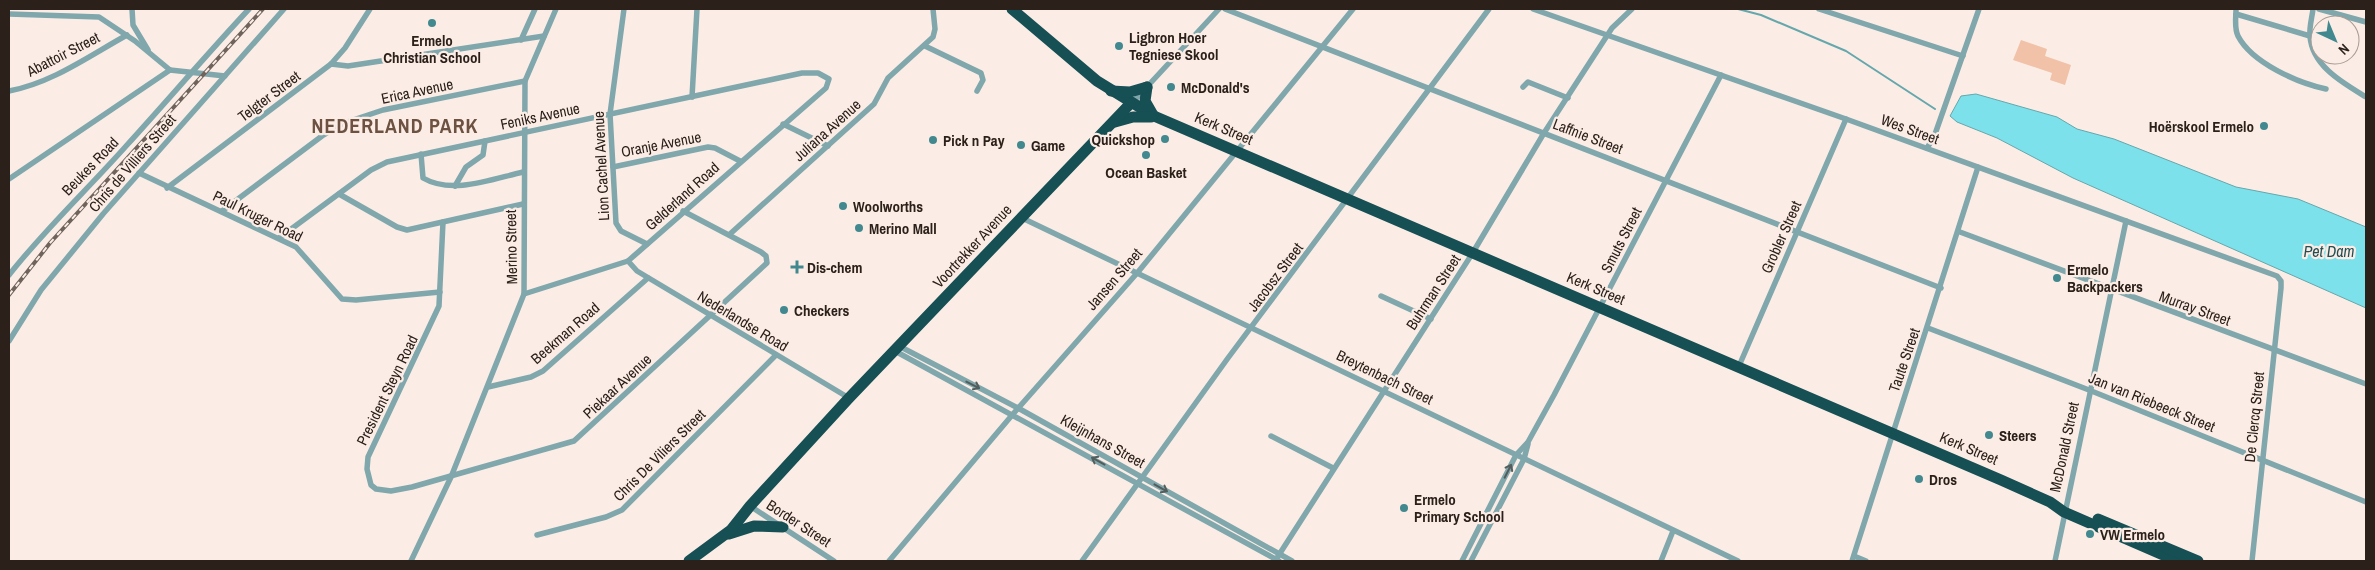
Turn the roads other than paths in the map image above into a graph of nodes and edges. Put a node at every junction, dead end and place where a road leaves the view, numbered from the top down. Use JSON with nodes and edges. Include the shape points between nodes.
{"nodes":[{"id":1,"x":57,"y":9,"type":"edge"},
{"id":2,"x":132,"y":9,"type":"edge"},
{"id":3,"x":249,"y":9,"type":"edge"},
{"id":4,"x":284,"y":9,"type":"edge"},
{"id":5,"x":370,"y":9,"type":"edge"},
{"id":6,"x":535,"y":9,"type":"edge"},
{"id":7,"x":556,"y":9,"type":"edge"},
{"id":8,"x":624,"y":9,"type":"edge"},
{"id":9,"x":697,"y":9,"type":"edge"},
{"id":10,"x":932,"y":9,"type":"edge"},
{"id":11,"x":1012,"y":9,"type":"edge"},
{"id":12,"x":1219,"y":9,"type":"edge"},
{"id":13,"x":1225,"y":9,"type":"edge"},
{"id":14,"x":1353,"y":9,"type":"edge"},
{"id":15,"x":1489,"y":9,"type":"edge"},
{"id":16,"x":1533,"y":9,"type":"edge"},
{"id":17,"x":1632,"y":9,"type":"edge"},
{"id":18,"x":1819,"y":9,"type":"edge"},
{"id":19,"x":1977,"y":9,"type":"edge"},
{"id":20,"x":2318,"y":9,"type":"edge"},
{"id":21,"x":2236,"y":12,"type":"edge"},
{"id":22,"x":9,"y":14,"type":"edge"},
{"id":23,"x":52,"y":15,"type":"junction"},
{"id":24,"x":2366,"y":22,"type":"edge"},
{"id":25,"x":127,"y":35,"type":"junction"},
{"id":26,"x":1609,"y":35,"type":"junction"},
{"id":27,"x":544,"y":36,"type":"junction"},
{"id":28,"x":2310,"y":36,"type":"edge"},
{"id":29,"x":521,"y":40,"type":"junction"},
{"id":30,"x":925,"y":46,"type":"junction"},
{"id":31,"x":1321,"y":47,"type":"junction"},
{"id":32,"x":148,"y":52,"type":"junction"},
{"id":33,"x":1962,"y":56,"type":"junction"},
{"id":34,"x":331,"y":64,"type":"junction"},
{"id":35,"x":2325,"y":65,"type":"edge"},
{"id":36,"x":170,"y":70,"type":"junction"},
{"id":37,"x":188,"y":74,"type":"junction"},
{"id":38,"x":1721,"y":75,"type":"junction"},
{"id":39,"x":225,"y":76,"type":"junction"},
{"id":40,"x":828,"y":77,"type":"joint"},
{"id":41,"x":526,"y":81,"type":"junction"},
{"id":42,"x":1147,"y":87,"type":"junction"},
{"id":43,"x":1523,"y":88,"type":"dead end"},
{"id":44,"x":2326,"y":89,"type":"dead end"},
{"id":45,"x":1430,"y":90,"type":"junction"},
{"id":46,"x":9,"y":91,"type":"edge"},
{"id":47,"x":977,"y":91,"type":"dead end"},
{"id":48,"x":1110,"y":91,"type":"junction"},
{"id":49,"x":2366,"y":96,"type":"edge"},
{"id":50,"x":692,"y":97,"type":"junction"},
{"id":51,"x":1568,"y":98,"type":"junction"},
{"id":52,"x":1130,"y":104,"type":"junction"},
{"id":53,"x":610,"y":114,"type":"junction"},
{"id":54,"x":1157,"y":117,"type":"junction"},
{"id":55,"x":1846,"y":119,"type":"junction"},
{"id":56,"x":1114,"y":121,"type":"junction"},
{"id":57,"x":783,"y":124,"type":"junction"},
{"id":58,"x":524,"y":132,"type":"junction"},
{"id":59,"x":1544,"y":133,"type":"junction"},
{"id":60,"x":1934,"y":137,"type":"junction"},
{"id":61,"x":485,"y":141,"type":"junction"},
{"id":62,"x":828,"y":146,"type":"junction"},
{"id":63,"x":1927,"y":148,"type":"junction"},
{"id":64,"x":1236,"y":152,"type":"junction"},
{"id":65,"x":421,"y":154,"type":"junction"},
{"id":66,"x":1942,"y":154,"type":"junction"},
{"id":67,"x":740,"y":161,"type":"junction"},
{"id":68,"x":613,"y":167,"type":"junction"},
{"id":69,"x":1978,"y":167,"type":"junction"},
{"id":70,"x":523,"y":172,"type":"junction"},
{"id":71,"x":139,"y":173,"type":"junction"},
{"id":72,"x":9,"y":180,"type":"edge"},
{"id":73,"x":1666,"y":180,"type":"junction"},
{"id":74,"x":455,"y":186,"type":"junction"},
{"id":75,"x":167,"y":188,"type":"junction"},
{"id":76,"x":339,"y":194,"type":"junction"},
{"id":77,"x":1350,"y":198,"type":"junction"},
{"id":78,"x":523,"y":204,"type":"junction"},
{"id":79,"x":222,"y":211,"type":"junction"},
{"id":80,"x":683,"y":211,"type":"junction"},
{"id":81,"x":1020,"y":217,"type":"junction"},
{"id":82,"x":443,"y":222,"type":"junction"},
{"id":83,"x":2126,"y":222,"type":"junction"},
{"id":84,"x":1798,"y":231,"type":"junction"},
{"id":85,"x":1960,"y":232,"type":"junction"},
{"id":86,"x":730,"y":234,"type":"junction"},
{"id":87,"x":279,"y":238,"type":"junction"},
{"id":88,"x":647,"y":244,"type":"junction"},
{"id":89,"x":1472,"y":254,"type":"junction"},
{"id":90,"x":628,"y":261,"type":"junction"},
{"id":91,"x":1138,"y":272,"type":"junction"},
{"id":92,"x":9,"y":275,"type":"edge"},
{"id":93,"x":2277,"y":276,"type":"joint"},
{"id":94,"x":648,"y":278,"type":"junction"},
{"id":95,"x":1941,"y":288,"type":"junction"},
{"id":96,"x":2111,"y":290,"type":"junction"},
{"id":97,"x":440,"y":292,"type":"junction"},
{"id":98,"x":524,"y":294,"type":"junction"},
{"id":99,"x":1381,"y":296,"type":"dead end"},
{"id":100,"x":1600,"y":307,"type":"junction"},
{"id":101,"x":710,"y":317,"type":"junction"},
{"id":102,"x":1431,"y":319,"type":"junction"},
{"id":103,"x":1252,"y":327,"type":"junction"},
{"id":104,"x":1928,"y":328,"type":"junction"},
{"id":105,"x":9,"y":341,"type":"edge"},
{"id":106,"x":897,"y":348,"type":"junction"},
{"id":107,"x":2273,"y":350,"type":"junction"},
{"id":108,"x":776,"y":355,"type":"junction"},
{"id":109,"x":1739,"y":366,"type":"junction"},
{"id":110,"x":2366,"y":384,"type":"edge"},
{"id":111,"x":488,"y":387,"type":"junction"},
{"id":112,"x":2089,"y":390,"type":"junction"},
{"id":113,"x":1384,"y":391,"type":"junction"},
{"id":114,"x":849,"y":398,"type":"junction"},
{"id":115,"x":1018,"y":408,"type":"junction"},
{"id":116,"x":1013,"y":414,"type":"junction"},
{"id":117,"x":1892,"y":433,"type":"junction"},
{"id":118,"x":1271,"y":436,"type":"dead end"},
{"id":119,"x":1528,"y":442,"type":"junction"},
{"id":120,"x":1516,"y":455,"type":"junction"},
{"id":121,"x":1524,"y":458,"type":"junction"},
{"id":122,"x":2262,"y":460,"type":"junction"},
{"id":123,"x":1333,"y":468,"type":"junction"},
{"id":124,"x":451,"y":477,"type":"junction"},
{"id":125,"x":1140,"y":480,"type":"junction"},
{"id":126,"x":2366,"y":502,"type":"edge"},
{"id":127,"x":750,"y":506,"type":"junction"},
{"id":128,"x":2064,"y":509,"type":"junction"},
{"id":129,"x":783,"y":527,"type":"junction"},
{"id":130,"x":1673,"y":531,"type":"junction"},
{"id":131,"x":727,"y":534,"type":"junction"},
{"id":132,"x":537,"y":535,"type":"dead end"},
{"id":133,"x":1853,"y":558,"type":"edge"},
{"id":134,"x":1277,"y":559,"type":"edge"},
{"id":135,"x":411,"y":561,"type":"edge"},
{"id":136,"x":689,"y":561,"type":"edge"},
{"id":137,"x":834,"y":561,"type":"edge"},
{"id":138,"x":889,"y":561,"type":"edge"},
{"id":139,"x":1082,"y":561,"type":"edge"},
{"id":140,"x":1292,"y":561,"type":"edge"},
{"id":141,"x":1462,"y":561,"type":"edge"},
{"id":142,"x":1471,"y":561,"type":"edge"},
{"id":143,"x":1661,"y":561,"type":"edge"},
{"id":144,"x":1738,"y":561,"type":"edge"},
{"id":145,"x":1866,"y":561,"type":"edge"},
{"id":146,"x":2055,"y":561,"type":"edge"},
{"id":147,"x":2177,"y":561,"type":"edge"},
{"id":148,"x":2198,"y":561,"type":"edge"},
{"id":149,"x":2252,"y":561,"type":"edge"}],
"edges":[{"from":1,"to":23,"type":"street"},
{"from":2,"to":32,"type":"street","via":[[133,25]]},
{"from":3,"to":37,"type":"street","name":"Beukes Road"},
{"from":4,"to":39,"type":"street","name":"Chris de Villiers Street"},
{"from":5,"to":34,"type":"street","name":"Telgter Street"},
{"from":6,"to":29,"type":"street"},
{"from":7,"to":27,"type":"street","name":"Merino Street"},
{"from":8,"to":53,"type":"street","name":"Lion Cachel Avenue"},
{"from":9,"to":50,"type":"street"},
{"from":10,"to":30,"type":"street","name":"Juliana Avenue","via":[[935,32]]},
{"from":11,"to":48,"type":"highway","name":"Kerk Street"},
{"from":12,"to":42,"type":"street","name":"Voortrekker Avenue"},
{"from":13,"to":31,"type":"street","name":"Laffnie Street"},
{"from":14,"to":31,"type":"street","name":"Jansen Street"},
{"from":15,"to":45,"type":"street","name":"Jacobsz Street"},
{"from":16,"to":26,"type":"street","name":"Wes Street"},
{"from":17,"to":26,"type":"street","name":"Buhrman Street"},
{"from":18,"to":33,"type":"street"},
{"from":19,"to":33,"type":"street"},
{"from":20,"to":24,"type":"street"},
{"from":21,"to":28,"type":"street"},
{"from":21,"to":44,"type":"street","via":[[2238,37],[2261,60],[2314,87]]},
{"from":22,"to":23,"type":"street"},
{"from":23,"to":25,"type":"street","via":[[99,17]]},
{"from":25,"to":32,"type":"street"},
{"from":25,"to":46,"type":"street","name":"Abattoir Street","via":[[45,78]]},
{"from":26,"to":38,"type":"street","name":"Wes Street"},
{"from":26,"to":51,"type":"street","name":"Buhrman Street"},
{"from":27,"to":29,"type":"street"},
{"from":27,"to":41,"type":"street","name":"Merino Street"},
{"from":29,"to":34,"type":"street","via":[[348,66]]},
{"from":30,"to":47,"type":"street","via":[[981,73],[983,80]]},
{"from":30,"to":62,"type":"street","name":"Juliana Avenue","via":[[888,78],[871,108]]},
{"from":31,"to":45,"type":"street","name":"Laffnie Street"},
{"from":31,"to":64,"type":"street","name":"Jansen Street"},
{"from":32,"to":36,"type":"street"},
{"from":33,"to":60,"type":"street"},
{"from":34,"to":75,"type":"street","name":"Telgter Street"},
{"from":35,"to":49,"type":"street"},
{"from":36,"to":37,"type":"street"},
{"from":36,"to":72,"type":"street"},
{"from":37,"to":39,"type":"street"},
{"from":37,"to":92,"type":"street","name":"Beukes Road","via":[[127,146],[38,238]]},
{"from":38,"to":55,"type":"street","name":"Wes Street"},
{"from":38,"to":73,"type":"street","name":"Smuts Street"},
{"from":39,"to":71,"type":"street","name":"Chris de Villiers Street"},
{"from":40,"to":50,"type":"street","name":"Feniks Avenue","via":[[805,72]]},
{"from":40,"to":57,"type":"street","name":"Gelderland Road","via":[[828,86]]},
{"from":41,"to":58,"type":"street","name":"Merino Street"},
{"from":41,"to":79,"type":"street","name":"Erica Avenue","via":[[383,110],[344,123]]},
{"from":42,"to":48,"type":"highway","via":[[1130,92]]},
{"from":42,"to":52,"type":"street","name":"Voortrekker Avenue"},
{"from":42,"to":54,"type":"highway","via":[[1145,101]]},
{"from":43,"to":51,"type":"street","via":[[1528,82]]},
{"from":45,"to":59,"type":"street","name":"Laffnie Street"},
{"from":45,"to":77,"type":"street","name":"Jacobsz Street"},
{"from":48,"to":52,"type":"highway","name":"Kerk Street"},
{"from":48,"to":56,"type":"highway"},
{"from":50,"to":53,"type":"street","name":"Feniks Avenue"},
{"from":51,"to":59,"type":"street","name":"Buhrman Street"},
{"from":52,"to":54,"type":"highway","name":"Kerk Street"},
{"from":52,"to":56,"type":"highway","name":"Voortrekker Avenue"},
{"from":53,"to":58,"type":"street","name":"Feniks Avenue"},
{"from":53,"to":68,"type":"street","name":"Lion Cachel Avenue"},
{"from":54,"to":56,"type":"highway"},
{"from":54,"to":64,"type":"highway","name":"Kerk Street"},
{"from":55,"to":63,"type":"street","name":"Wes Street"},
{"from":55,"to":84,"type":"street","name":"Grobler Street"},
{"from":56,"to":81,"type":"highway","name":"Voortrekker Avenue"},
{"from":57,"to":62,"type":"street"},
{"from":57,"to":67,"type":"street","name":"Gelderland Road"},
{"from":58,"to":61,"type":"street","name":"Feniks Avenue"},
{"from":58,"to":70,"type":"street","name":"Merino Street"},
{"from":59,"to":73,"type":"street","name":"Laffnie Street"},
{"from":59,"to":89,"type":"street","name":"Buhrman Street"},
{"from":60,"to":63,"type":"street"},
{"from":60,"to":66,"type":"street"},
{"from":61,"to":65,"type":"street","name":"Feniks Avenue"},
{"from":61,"to":74,"type":"street","via":[[482,155],[466,167]]},
{"from":62,"to":86,"type":"street","name":"Juliana Avenue"},
{"from":63,"to":66,"type":"street","name":"Wes Street"},
{"from":64,"to":77,"type":"highway","name":"Kerk Street"},
{"from":64,"to":91,"type":"street","name":"Jansen Street"},
{"from":65,"to":74,"type":"street","via":[[421,172],[425,180]]},
{"from":65,"to":76,"type":"street","name":"Feniks Avenue","via":[[382,164]]},
{"from":66,"to":69,"type":"street","name":"Wes Street"},
{"from":67,"to":68,"type":"street","name":"Oranje Avenue","via":[[708,147]]},
{"from":67,"to":80,"type":"street","name":"Gelderland Road"},
{"from":68,"to":88,"type":"street","name":"Lion Cachel Avenue","via":[[617,228]]},
{"from":69,"to":83,"type":"street","name":"Wes Street"},
{"from":69,"to":85,"type":"street","name":"Taute Street"},
{"from":70,"to":74,"type":"street"},
{"from":70,"to":78,"type":"street","name":"Merino Street"},
{"from":71,"to":75,"type":"street","name":"Paul Kruger Road"},
{"from":71,"to":105,"type":"street","name":"Chris de Villiers Street","via":[[41,290]]},
{"from":73,"to":84,"type":"street","name":"Laffnie Street"},
{"from":73,"to":100,"type":"street","name":"Smuts Street"},
{"from":75,"to":79,"type":"street","name":"Paul Kruger Road"},
{"from":76,"to":82,"type":"street","via":[[400,228],[412,229]]},
{"from":76,"to":87,"type":"street","name":"Feniks Avenue"},
{"from":77,"to":89,"type":"highway","name":"Kerk Street"},
{"from":77,"to":103,"type":"street","name":"Jacobsz Street"},
{"from":78,"to":82,"type":"street"},
{"from":78,"to":98,"type":"street","name":"Merino Street"},
{"from":79,"to":87,"type":"street","name":"Paul Kruger Road"},
{"from":80,"to":86,"type":"street"},
{"from":80,"to":88,"type":"street","name":"Gelderland Road"},
{"from":81,"to":91,"type":"street","name":"Breytenbach Street"},
{"from":81,"to":106,"type":"highway","name":"Voortrekker Avenue"},
{"from":82,"to":97,"type":"street","name":"President Steyn Road"},
{"from":83,"to":93,"type":"street","name":"Wes Street"},
{"from":83,"to":96,"type":"street","name":"McDonald Street"},
{"from":84,"to":95,"type":"street","name":"Laffnie Street"},
{"from":84,"to":109,"type":"street","name":"Grobler Street"},
{"from":85,"to":95,"type":"street","name":"Taute Street"},
{"from":85,"to":96,"type":"street","name":"Murray Street"},
{"from":86,"to":101,"type":"street","name":"Piekaar Avenue","via":[[764,254],[767,261]]},
{"from":87,"to":97,"type":"street","name":"Paul Kruger Road","via":[[303,252],[342,299]]},
{"from":88,"to":90,"type":"street","name":"Gelderland Road"},
{"from":89,"to":100,"type":"highway","name":"Kerk Street"},
{"from":89,"to":102,"type":"street","name":"Buhrman Street"},
{"from":90,"to":94,"type":"street","name":"Nederlandse Road"},
{"from":90,"to":98,"type":"street","name":"Gelderland Road"},
{"from":91,"to":103,"type":"street","name":"Breytenbach Street"},
{"from":91,"to":115,"type":"street","name":"Jansen Street"},
{"from":93,"to":107,"type":"street","name":"De Clercq Street","via":[[2281,288]]},
{"from":94,"to":101,"type":"street","name":"Nederlandse Road"},
{"from":94,"to":111,"type":"street","name":"Beekman Road","via":[[543,370],[531,377]]},
{"from":95,"to":104,"type":"street","name":"Taute Street"},
{"from":96,"to":107,"type":"street","name":"Murray Street"},
{"from":96,"to":112,"type":"street","name":"McDonald Street"},
{"from":97,"to":124,"type":"street","name":"President Steyn Road","via":[[431,326],[368,457],[366,474],[370,485],[390,492]]},
{"from":98,"to":111,"type":"street","name":"Merino Street"},
{"from":99,"to":102,"type":"street"},
{"from":100,"to":109,"type":"highway","name":"Kerk Street"},
{"from":100,"to":119,"type":"street","name":"Smuts Street"},
{"from":101,"to":108,"type":"street","name":"Nederlandse Road"},
{"from":101,"to":124,"type":"street","name":"Piekaar Avenue","via":[[574,442]]},
{"from":102,"to":113,"type":"street","name":"Buhrman Street"},
{"from":103,"to":113,"type":"street","name":"Breytenbach Street"},
{"from":103,"to":125,"type":"street","name":"Jacobsz Street"},
{"from":104,"to":112,"type":"street","name":"Jan van Riebeeck Street"},
{"from":104,"to":117,"type":"street","name":"Taute Street"},
{"from":106,"to":114,"type":"highway","name":"Voortrekker Avenue"},
{"from":106,"to":115,"type":"street","name":"Kleijnhans Street","one_way":true},
{"from":106,"to":116,"type":"street","name":"Kleijnhans Street"},
{"from":107,"to":110,"type":"street","name":"Murray Street"},
{"from":107,"to":122,"type":"street","name":"De Clercq Street"},
{"from":108,"to":114,"type":"street","name":"Nederlandse Road"},
{"from":108,"to":132,"type":"street","name":"Chris De Viliers Street","via":[[622,510]]},
{"from":109,"to":117,"type":"highway","name":"Kerk Street"},
{"from":111,"to":124,"type":"street","name":"Merino Street"},
{"from":112,"to":122,"type":"street","name":"Jan van Riebeeck Street"},
{"from":112,"to":128,"type":"street","name":"McDonald Street"},
{"from":113,"to":120,"type":"street","name":"Breytenbach Street"},
{"from":113,"to":123,"type":"street","name":"Buhrman Street"},
{"from":114,"to":127,"type":"highway","name":"Voortrekker Avenue"},
{"from":115,"to":116,"type":"street","name":"Jansen Street"},
{"from":115,"to":125,"type":"street","name":"Kleijnhans Street"},
{"from":125,"to":116,"type":"street","name":"Kleijnhans Street","one_way":true},
{"from":116,"to":138,"type":"street","name":"Jansen Street"},
{"from":117,"to":128,"type":"highway","name":"Kerk Street"},
{"from":117,"to":133,"type":"street","name":"Taute Street"},
{"from":118,"to":123,"type":"street"},
{"from":119,"to":120,"type":"street","name":"Smuts Street"},
{"from":119,"to":121,"type":"street","name":"Smuts Street"},
{"from":120,"to":121,"type":"street","name":"Breytenbach Street"},
{"from":141,"to":120,"type":"street","name":"Smuts Street","one_way":true},
{"from":121,"to":130,"type":"street","name":"Breytenbach Street"},
{"from":121,"to":142,"type":"street","name":"Smuts Street"},
{"from":122,"to":126,"type":"street","name":"Jan van Riebeeck Street"},
{"from":122,"to":149,"type":"street","name":"De Clercq Street"},
{"from":123,"to":134,"type":"street","name":"Buhrman Street"},
{"from":124,"to":135,"type":"street","name":"Merino Street"},
{"from":125,"to":134,"type":"street","name":"Kleijnhans Street"},
{"from":125,"to":139,"type":"street","name":"Jacobsz Street"},
{"from":127,"to":129,"type":"street","name":"Border Street"},
{"from":127,"to":131,"type":"highway","name":"Voortrekker Avenue"},
{"from":128,"to":146,"type":"street","name":"McDonald Street"},
{"from":128,"to":147,"type":"highway","name":"Kerk Street"},
{"from":128,"to":148,"type":"highway","name":"Kerk Street"},
{"from":129,"to":131,"type":"highway","via":[[754,526]]},
{"from":129,"to":137,"type":"street","name":"Border Street"},
{"from":130,"to":143,"type":"street"},
{"from":130,"to":144,"type":"street","name":"Breytenbach Street"},
{"from":131,"to":136,"type":"highway"},
{"from":133,"to":145,"type":"street"},
{"from":134,"to":140,"type":"street","name":"Kleijnhans Street"}]}
